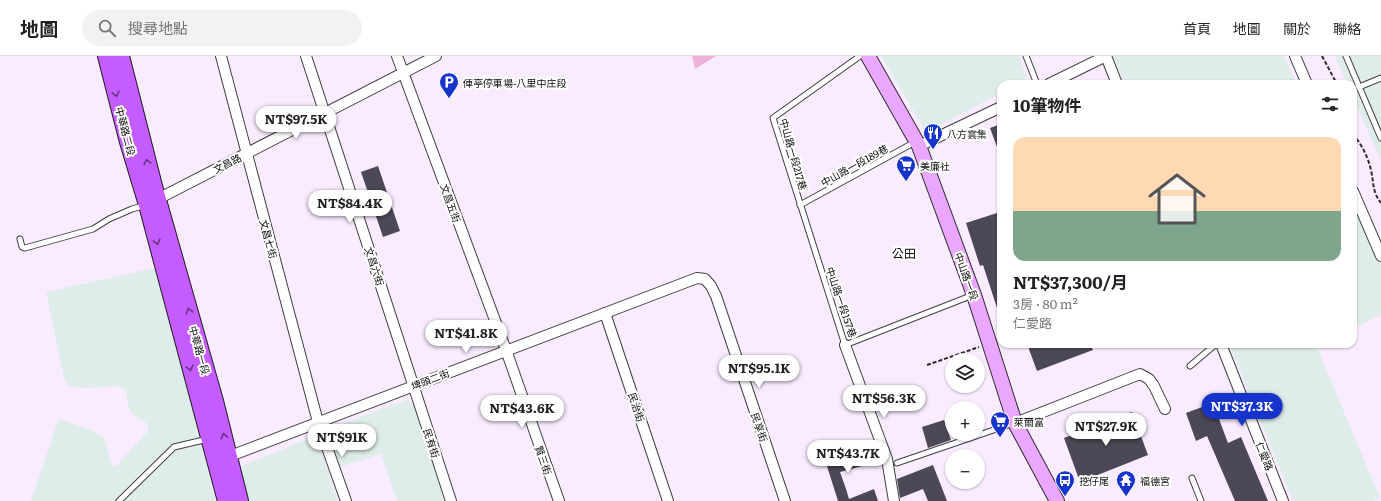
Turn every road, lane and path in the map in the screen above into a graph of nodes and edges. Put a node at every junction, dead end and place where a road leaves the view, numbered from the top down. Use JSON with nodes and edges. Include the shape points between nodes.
{"nodes":[{"id":1,"x":106,"y":56,"type":"edge"},
{"id":2,"x":121,"y":56,"type":"edge"},
{"id":3,"x":221,"y":56,"type":"edge"},
{"id":4,"x":306,"y":56,"type":"edge"},
{"id":5,"x":397,"y":56,"type":"edge"},
{"id":6,"x":436,"y":56,"type":"edge"},
{"id":7,"x":860,"y":56,"type":"edge"},
{"id":8,"x":868,"y":56,"type":"edge"},
{"id":9,"x":1026,"y":56,"type":"edge"},
{"id":10,"x":1106,"y":56,"type":"edge"},
{"id":11,"x":1295,"y":56,"type":"edge"},
{"id":12,"x":1322,"y":56,"type":"edge"},
{"id":13,"x":1346,"y":56,"type":"edge"},
{"id":14,"x":403,"y":73,"type":"junction"},
{"id":15,"x":1381,"y":78,"type":"edge"},
{"id":16,"x":1035,"y":80,"type":"edge"},
{"id":17,"x":1057,"y":80,"type":"edge"},
{"id":18,"x":1115,"y":80,"type":"edge"},
{"id":19,"x":1305,"y":80,"type":"edge"},
{"id":20,"x":1335,"y":80,"type":"edge"},
{"id":21,"x":1356,"y":80,"type":"edge"},
{"id":22,"x":1357,"y":82,"type":"edge"},
{"id":23,"x":1359,"y":87,"type":"junction"},
{"id":24,"x":997,"y":109,"type":"edge"},
{"id":25,"x":326,"y":113,"type":"junction"},
{"id":26,"x":1381,"y":138,"type":"edge"},
{"id":27,"x":1357,"y":139,"type":"edge"},
{"id":28,"x":918,"y":144,"type":"junction"},
{"id":29,"x":247,"y":153,"type":"junction"},
{"id":30,"x":1357,"y":200,"type":"edge"},
{"id":31,"x":152,"y":202,"type":"junction"},
{"id":32,"x":1381,"y":203,"type":"edge"},
{"id":33,"x":800,"y":205,"type":"junction"},
{"id":34,"x":20,"y":239,"type":"dead end"},
{"id":35,"x":1381,"y":256,"type":"edge"},
{"id":36,"x":711,"y":286,"type":"joint"},
{"id":37,"x":974,"y":295,"type":"junction"},
{"id":38,"x":606,"y":313,"type":"junction"},
{"id":39,"x":989,"y":344,"type":"junction"},
{"id":40,"x":845,"y":345,"type":"junction"},
{"id":41,"x":1211,"y":348,"type":"edge"},
{"id":42,"x":1223,"y":348,"type":"edge"},
{"id":43,"x":506,"y":350,"type":"junction"},
{"id":44,"x":927,"y":365,"type":"dead end"},
{"id":45,"x":1190,"y":366,"type":"dead end"},
{"id":46,"x":413,"y":385,"type":"junction"},
{"id":47,"x":1165,"y":409,"type":"dead end"},
{"id":48,"x":318,"y":422,"type":"junction"},
{"id":49,"x":1015,"y":423,"type":"junction"},
{"id":50,"x":209,"y":438,"type":"junction"},
{"id":51,"x":222,"y":459,"type":"junction"},
{"id":52,"x":897,"y":463,"type":"dead end"},
{"id":53,"x":1192,"y":478,"type":"dead end"},
{"id":54,"x":119,"y":501,"type":"edge"},
{"id":55,"x":226,"y":501,"type":"edge"},
{"id":56,"x":240,"y":501,"type":"edge"},
{"id":57,"x":346,"y":501,"type":"edge"},
{"id":58,"x":451,"y":501,"type":"edge"},
{"id":59,"x":559,"y":501,"type":"edge"},
{"id":60,"x":668,"y":501,"type":"edge"},
{"id":61,"x":785,"y":501,"type":"edge"},
{"id":62,"x":894,"y":501,"type":"edge"},
{"id":63,"x":1055,"y":501,"type":"edge"},
{"id":64,"x":1202,"y":501,"type":"edge"},
{"id":65,"x":1283,"y":501,"type":"edge"}],
"edges":[{"from":1,"to":31,"type":"main road","name":"中華路二段","one_way":true,"via":[[128,142]]},
{"from":31,"to":2,"type":"main road","name":"中華路二段","one_way":true},
{"from":3,"to":29,"type":"street","name":"文昌七街"},
{"from":4,"to":25,"type":"street","name":"文昌六街"},
{"from":5,"to":14,"type":"street","name":"文昌五街"},
{"from":6,"to":14,"type":"street","name":"文昌路"},
{"from":7,"to":33,"type":"lane","name":"中山路一段217巷","via":[[772,118]]},
{"from":8,"to":28,"type":"main road","name":"中山路一段"},
{"from":9,"to":16,"type":"lane"},
{"from":10,"to":17,"type":"street"},
{"from":10,"to":18,"type":"street"},
{"from":11,"to":19,"type":"street"},
{"from":12,"to":20,"type":"path"},
{"from":13,"to":21,"type":"lane"},
{"from":14,"to":25,"type":"street","name":"文昌路"},
{"from":14,"to":43,"type":"street","name":"文昌五街"},
{"from":15,"to":23,"type":"lane"},
{"from":22,"to":23,"type":"lane"},
{"from":23,"to":26,"type":"lane"},
{"from":24,"to":28,"type":"street"},
{"from":25,"to":29,"type":"street","name":"文昌路"},
{"from":25,"to":46,"type":"street","name":"文昌六街"},
{"from":27,"to":32,"type":"path","via":[[1362,145],[1371,170],[1375,194]]},
{"from":28,"to":33,"type":"lane","name":"中山路一段189巷"},
{"from":28,"to":37,"type":"main road","name":"中山路一段"},
{"from":29,"to":31,"type":"street","name":"文昌路"},
{"from":29,"to":48,"type":"street","name":"文昌七街"},
{"from":30,"to":35,"type":"street"},
{"from":31,"to":34,"type":"lane","via":[[109,219],[93,229],[37,245],[22,247]]},
{"from":31,"to":50,"type":"main road","name":"中華路一段","one_way":true},
{"from":51,"to":31,"type":"main road","name":"中華路一段","one_way":true,"via":[[215,401]]},
{"from":33,"to":40,"type":"lane","name":"中山路一段157巷"},
{"from":36,"to":38,"type":"street","name":"埤頭二街","via":[[705,279],[697,278]]},
{"from":36,"to":61,"type":"street","name":"民享街"},
{"from":37,"to":39,"type":"main road","name":"中山路一段"},
{"from":37,"to":40,"type":"lane","name":"中山路一段157巷"},
{"from":38,"to":43,"type":"street","name":"埤頭二街"},
{"from":38,"to":60,"type":"street","name":"民治街"},
{"from":39,"to":44,"type":"path"},
{"from":39,"to":49,"type":"main road","name":"中山路一段"},
{"from":40,"to":62,"type":"street","via":[[887,459]]},
{"from":41,"to":45,"type":"lane"},
{"from":42,"to":65,"type":"street","name":"仁愛路"},
{"from":43,"to":46,"type":"street","name":"埤頭二街"},
{"from":43,"to":59,"type":"street","name":"賢三街"},
{"from":46,"to":48,"type":"street","name":"埤頭二街"},
{"from":46,"to":58,"type":"street","name":"民有街"},
{"from":47,"to":49,"type":"street","via":[[1149,379],[1140,374]]},
{"from":48,"to":51,"type":"street","name":"埤頭二街"},
{"from":48,"to":57,"type":"street","name":"文昌七街"},
{"from":49,"to":52,"type":"lane"},
{"from":49,"to":63,"type":"main road","name":"中山路一段"},
{"from":50,"to":51,"type":"main road","name":"中華路一段"},
{"from":50,"to":54,"type":"lane","via":[[174,447]]},
{"from":51,"to":55,"type":"main road","name":"中華路一段"},
{"from":51,"to":56,"type":"main road","name":"中華路一段"},
{"from":53,"to":64,"type":"lane"}]}
